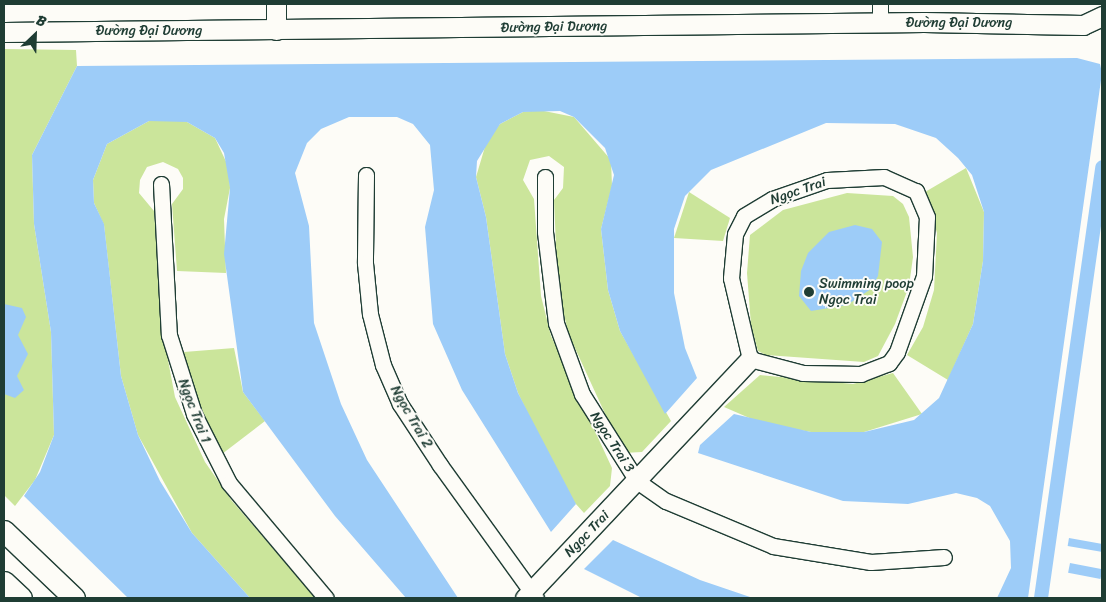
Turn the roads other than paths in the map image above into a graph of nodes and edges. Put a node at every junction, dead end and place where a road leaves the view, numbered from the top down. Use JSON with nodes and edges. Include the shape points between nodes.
{"nodes":[{"id":1,"x":276,"y":4,"type":"edge"},
{"id":2,"x":880,"y":4,"type":"edge"},
{"id":3,"x":1102,"y":16,"type":"edge"},
{"id":4,"x":880,"y":24,"type":"junction"},
{"id":5,"x":276,"y":30,"type":"junction"},
{"id":6,"x":4,"y":32,"type":"edge"},
{"id":7,"x":366,"y":175,"type":"dead end"},
{"id":8,"x":545,"y":177,"type":"dead end"},
{"id":9,"x":161,"y":184,"type":"dead end"},
{"id":10,"x":750,"y":360,"type":"junction"},
{"id":11,"x":637,"y":481,"type":"junction"},
{"id":12,"x":4,"y":531,"type":"edge"},
{"id":13,"x":944,"y":557,"type":"dead end"},
{"id":14,"x":4,"y":582,"type":"edge"},
{"id":15,"x":530,"y":597,"type":"edge"},
{"id":16,"x":21,"y":598,"type":"edge"},
{"id":17,"x":74,"y":598,"type":"edge"},
{"id":18,"x":326,"y":598,"type":"edge"}],
"edges":[{"from":1,"to":5,"type":"street"},
{"from":2,"to":4,"type":"street"},
{"from":3,"to":4,"type":"street","name":"Đường Đại Dương","via":[[1083,25]]},
{"from":4,"to":5,"type":"street","name":"Đường Đại Dương"},
{"from":5,"to":6,"type":"street","name":"Đường Đại Dương"},
{"from":7,"to":15,"type":"street","name":"Ngọc Trai 2","via":[[365,263],[370,314],[383,365],[400,404]]},
{"from":8,"to":11,"type":"street","name":"Ngọc Trai 3","via":[[545,232],[556,323],[582,394]]},
{"from":9,"to":18,"type":"street","name":"Ngọc Trai 1","via":[[169,335],[194,414],[229,483]]},
{"from":10,"to":10,"type":"street","name":"Ngọc Trai","via":[[823,375],[861,374],[889,363],[907,334],[924,273],[927,218],[916,191],[884,177],[827,180],[772,199],[744,216],[735,234],[731,278]]},
{"from":10,"to":11,"type":"street","name":"Ngọc Trai"},
{"from":11,"to":13,"type":"street","name":"Ngọc Trai 3","via":[[666,501],[773,546],[871,562]]},
{"from":11,"to":15,"type":"street","name":"Ngọc Trai"},
{"from":12,"to":17,"type":"main road"},
{"from":14,"to":16,"type":"main road"}]}
